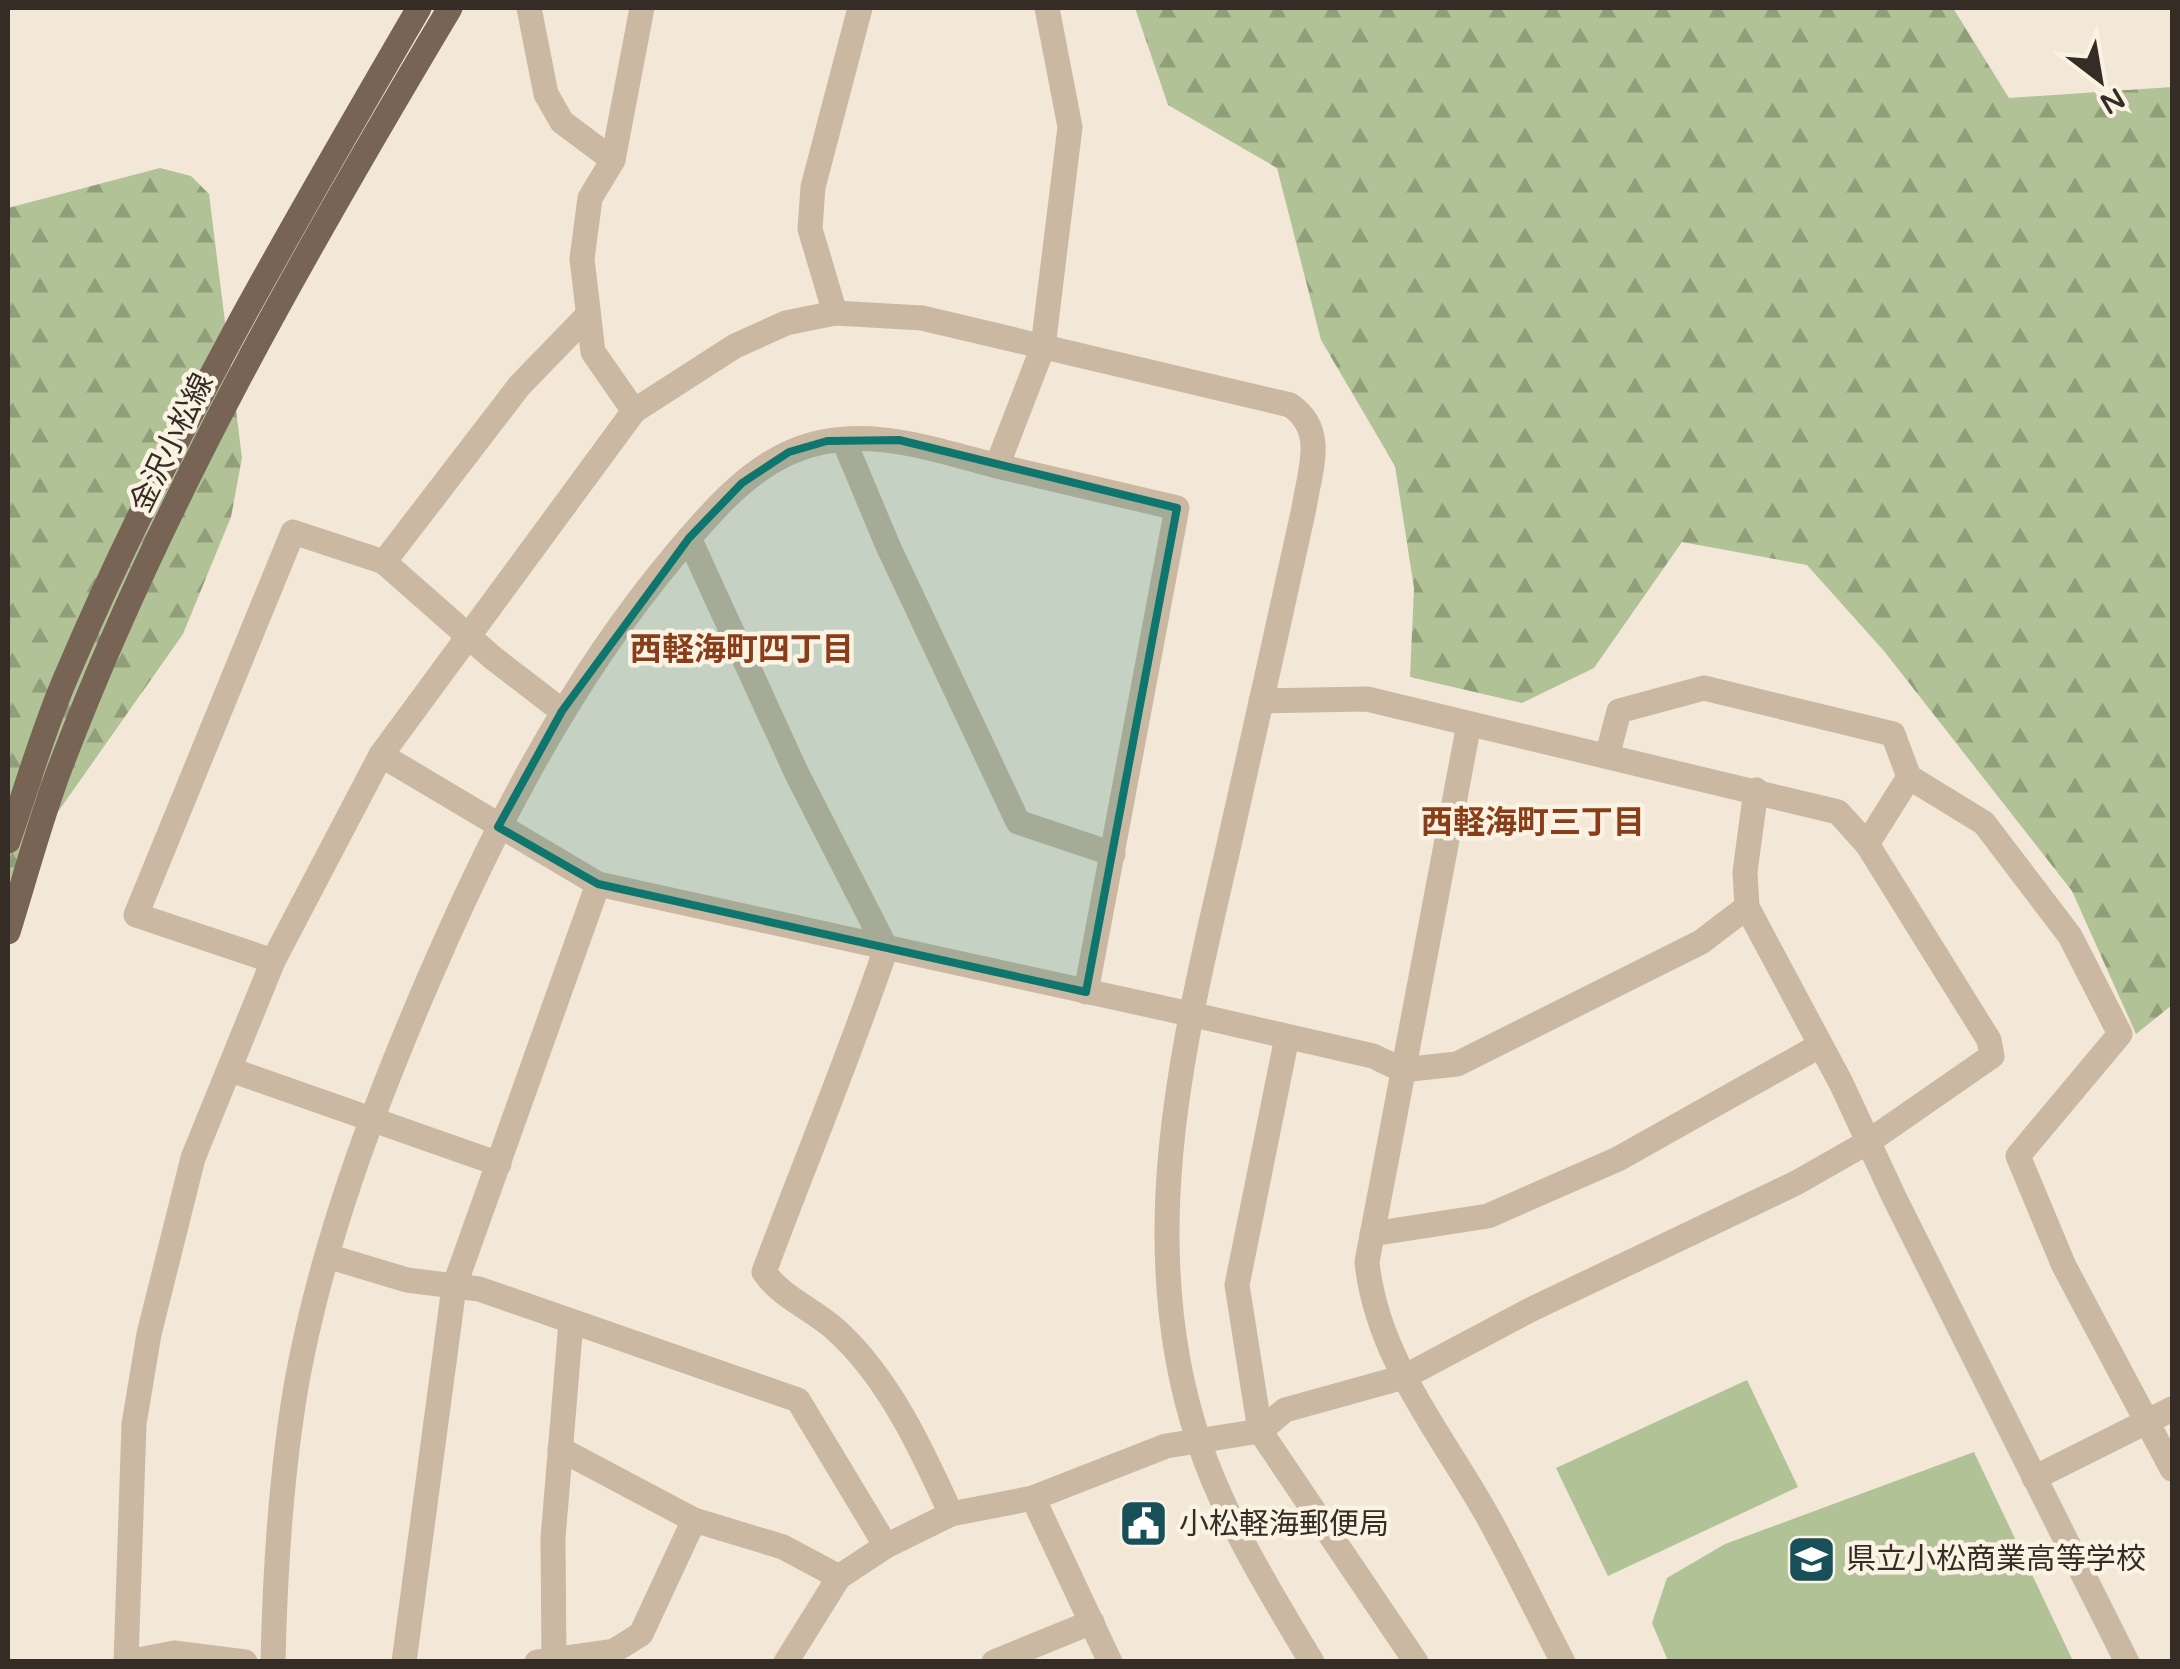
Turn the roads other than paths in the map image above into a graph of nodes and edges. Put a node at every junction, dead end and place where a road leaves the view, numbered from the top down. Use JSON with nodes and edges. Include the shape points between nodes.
{"nodes":[{"id":1,"x":419,"y":8,"type":"edge"},
{"id":2,"x":450,"y":8,"type":"edge"},
{"id":3,"x":529,"y":8,"type":"edge"},
{"id":4,"x":642,"y":8,"type":"edge"},
{"id":5,"x":860,"y":8,"type":"edge"},
{"id":6,"x":1047,"y":8,"type":"edge"},
{"id":7,"x":613,"y":160,"type":"junction"},
{"id":8,"x":835,"y":312,"type":"junction"},
{"id":9,"x":586,"y":318,"type":"junction"},
{"id":10,"x":1043,"y":347,"type":"junction"},
{"id":11,"x":634,"y":411,"type":"junction"},
{"id":12,"x":844,"y":441,"type":"junction"},
{"id":13,"x":997,"y":466,"type":"junction"},
{"id":14,"x":689,"y":538,"type":"junction"},
{"id":15,"x":384,"y":562,"type":"junction"},
{"id":16,"x":467,"y":634,"type":"junction"},
{"id":17,"x":1261,"y":701,"type":"junction"},
{"id":18,"x":562,"y":711,"type":"junction"},
{"id":19,"x":1469,"y":724,"type":"junction"},
{"id":20,"x":1608,"y":754,"type":"junction"},
{"id":21,"x":381,"y":756,"type":"junction"},
{"id":22,"x":1909,"y":777,"type":"junction"},
{"id":23,"x":1756,"y":790,"type":"junction"},
{"id":24,"x":498,"y":827,"type":"junction"},
{"id":25,"x":8,"y":841,"type":"edge"},
{"id":26,"x":1867,"y":844,"type":"junction"},
{"id":27,"x":1113,"y":854,"type":"junction"},
{"id":28,"x":598,"y":884,"type":"junction"},
{"id":29,"x":1748,"y":906,"type":"junction"},
{"id":30,"x":8,"y":932,"type":"edge"},
{"id":31,"x":886,"y":948,"type":"junction"},
{"id":32,"x":273,"y":961,"type":"junction"},
{"id":33,"x":1086,"y":992,"type":"junction"},
{"id":34,"x":1190,"y":1014,"type":"junction"},
{"id":35,"x":1287,"y":1036,"type":"junction"},
{"id":36,"x":1819,"y":1046,"type":"junction"},
{"id":37,"x":231,"y":1070,"type":"junction"},
{"id":38,"x":1402,"y":1070,"type":"junction"},
{"id":39,"x":368,"y":1118,"type":"junction"},
{"id":40,"x":1868,"y":1142,"type":"junction"},
{"id":41,"x":500,"y":1164,"type":"junction"},
{"id":42,"x":1372,"y":1234,"type":"junction"},
{"id":43,"x":327,"y":1256,"type":"junction"},
{"id":44,"x":454,"y":1288,"type":"junction"},
{"id":45,"x":571,"y":1322,"type":"junction"},
{"id":46,"x":1404,"y":1377,"type":"junction"},
{"id":47,"x":2172,"y":1410,"type":"edge"},
{"id":48,"x":2149,"y":1422,"type":"junction"},
{"id":49,"x":1260,"y":1431,"type":"junction"},
{"id":50,"x":1198,"y":1440,"type":"junction"},
{"id":51,"x":560,"y":1449,"type":"junction"},
{"id":52,"x":2172,"y":1469,"type":"edge"},
{"id":53,"x":2034,"y":1478,"type":"junction"},
{"id":54,"x":1033,"y":1498,"type":"junction"},
{"id":55,"x":951,"y":1514,"type":"junction"},
{"id":56,"x":694,"y":1520,"type":"junction"},
{"id":57,"x":886,"y":1546,"type":"junction"},
{"id":58,"x":839,"y":1577,"type":"junction"},
{"id":59,"x":1092,"y":1622,"type":"junction"},
{"id":60,"x":554,"y":1661,"type":"edge"},
{"id":61,"x":127,"y":1662,"type":"edge"},
{"id":62,"x":245,"y":1662,"type":"edge"},
{"id":63,"x":273,"y":1662,"type":"edge"},
{"id":64,"x":404,"y":1662,"type":"edge"},
{"id":65,"x":537,"y":1662,"type":"edge"},
{"id":66,"x":786,"y":1662,"type":"edge"},
{"id":67,"x":994,"y":1662,"type":"edge"},
{"id":68,"x":1110,"y":1662,"type":"edge"},
{"id":69,"x":1312,"y":1662,"type":"edge"},
{"id":70,"x":1416,"y":1662,"type":"edge"},
{"id":71,"x":1564,"y":1662,"type":"edge"},
{"id":72,"x":2127,"y":1662,"type":"edge"}],
"edges":[{"from":1,"to":25,"type":"main road","name":"金沢小松線","via":[[266,269],[156,478],[64,680]]},
{"from":2,"to":30,"type":"main road","name":"金沢小松線","via":[[344,185],[140,579],[62,761]]},
{"from":3,"to":7,"type":"street","via":[[546,94],[562,122]]},
{"from":4,"to":7,"type":"street"},
{"from":5,"to":8,"type":"street","via":[[813,187],[810,228]]},
{"from":6,"to":10,"type":"street","via":[[1070,126]]},
{"from":7,"to":9,"type":"street","via":[[590,198],[582,260]]},
{"from":8,"to":10,"type":"street","via":[[922,318]]},
{"from":8,"to":11,"type":"street","via":[[786,323],[735,346]]},
{"from":9,"to":11,"type":"street","via":[[594,352]]},
{"from":9,"to":15,"type":"street","via":[[520,385]]},
{"from":10,"to":13,"type":"street"},
{"from":10,"to":17,"type":"street","via":[[1290,404],[1306,416],[1315,432],[1304,508]]},
{"from":11,"to":16,"type":"street"},
{"from":12,"to":13,"type":"street","via":[[899,440]]},
{"from":12,"to":14,"type":"street","via":[[789,452],[742,483]]},
{"from":12,"to":27,"type":"street","via":[[1018,822]]},
{"from":13,"to":27,"type":"street","via":[[1177,508]]},
{"from":14,"to":18,"type":"street","via":[[630,609]]},
{"from":14,"to":31,"type":"street"},
{"from":15,"to":16,"type":"street"},
{"from":15,"to":32,"type":"street","via":[[293,532],[136,915]]},
{"from":16,"to":18,"type":"street"},
{"from":16,"to":21,"type":"street"},
{"from":17,"to":19,"type":"street","via":[[1366,699]]},
{"from":17,"to":34,"type":"street"},
{"from":18,"to":24,"type":"street"},
{"from":19,"to":20,"type":"street"},
{"from":19,"to":38,"type":"street"},
{"from":20,"to":22,"type":"street","via":[[1619,710],[1704,688],[1893,734]]},
{"from":20,"to":23,"type":"street"},
{"from":21,"to":24,"type":"street"},
{"from":21,"to":32,"type":"street"},
{"from":22,"to":26,"type":"street"},
{"from":22,"to":48,"type":"street","via":[[1984,823],[2070,936],[2120,1034],[2018,1156],[2064,1266]]},
{"from":23,"to":26,"type":"street","via":[[1838,812]]},
{"from":23,"to":29,"type":"street"},
{"from":24,"to":28,"type":"street"},
{"from":24,"to":39,"type":"street"},
{"from":26,"to":40,"type":"street","via":[[1989,1040],[1992,1056]]},
{"from":27,"to":33,"type":"street"},
{"from":28,"to":31,"type":"street"},
{"from":28,"to":41,"type":"street"},
{"from":29,"to":36,"type":"street"},
{"from":29,"to":38,"type":"street","via":[[1700,942],[1457,1064]]},
{"from":31,"to":33,"type":"street"},
{"from":31,"to":55,"type":"street","via":[[764,1272],[777,1290],[836,1330],[884,1386]]},
{"from":32,"to":37,"type":"street"},
{"from":33,"to":34,"type":"street"},
{"from":34,"to":35,"type":"street"},
{"from":34,"to":50,"type":"street","via":[[1168,1156],[1164,1264]]},
{"from":35,"to":38,"type":"street","via":[[1373,1056]]},
{"from":35,"to":49,"type":"street","via":[[1238,1286]]},
{"from":36,"to":40,"type":"street"},
{"from":36,"to":42,"type":"street","via":[[1618,1159],[1488,1216]]},
{"from":37,"to":39,"type":"street"},
{"from":37,"to":61,"type":"street","via":[[193,1158],[149,1334],[134,1424]]},
{"from":38,"to":42,"type":"street"},
{"from":39,"to":41,"type":"street"},
{"from":39,"to":43,"type":"street"},
{"from":40,"to":46,"type":"street"},
{"from":40,"to":53,"type":"street"},
{"from":41,"to":44,"type":"street"},
{"from":42,"to":46,"type":"street","via":[[1372,1304]]},
{"from":43,"to":44,"type":"street"},
{"from":43,"to":63,"type":"street","via":[[297,1382],[275,1564]]},
{"from":44,"to":45,"type":"street"},
{"from":44,"to":64,"type":"street"},
{"from":45,"to":51,"type":"street"},
{"from":45,"to":57,"type":"street","via":[[798,1400]]},
{"from":46,"to":49,"type":"street","via":[[1285,1410]]},
{"from":46,"to":71,"type":"street"},
{"from":47,"to":48,"type":"street"},
{"from":48,"to":52,"type":"street"},
{"from":48,"to":53,"type":"street"},
{"from":49,"to":50,"type":"street"},
{"from":49,"to":70,"type":"street"},
{"from":50,"to":54,"type":"street"},
{"from":50,"to":69,"type":"street","via":[[1228,1511]]},
{"from":51,"to":56,"type":"street"},
{"from":51,"to":60,"type":"street"},
{"from":53,"to":72,"type":"street"},
{"from":54,"to":55,"type":"street"},
{"from":54,"to":59,"type":"street"},
{"from":55,"to":57,"type":"street"},
{"from":56,"to":58,"type":"street","via":[[783,1547]]},
{"from":56,"to":60,"type":"street","via":[[642,1634],[614,1651]]},
{"from":57,"to":58,"type":"street"},
{"from":58,"to":66,"type":"street"},
{"from":59,"to":67,"type":"street"},
{"from":59,"to":68,"type":"street"},
{"from":60,"to":65,"type":"street"},
{"from":61,"to":62,"type":"street","via":[[174,1653]]}]}
